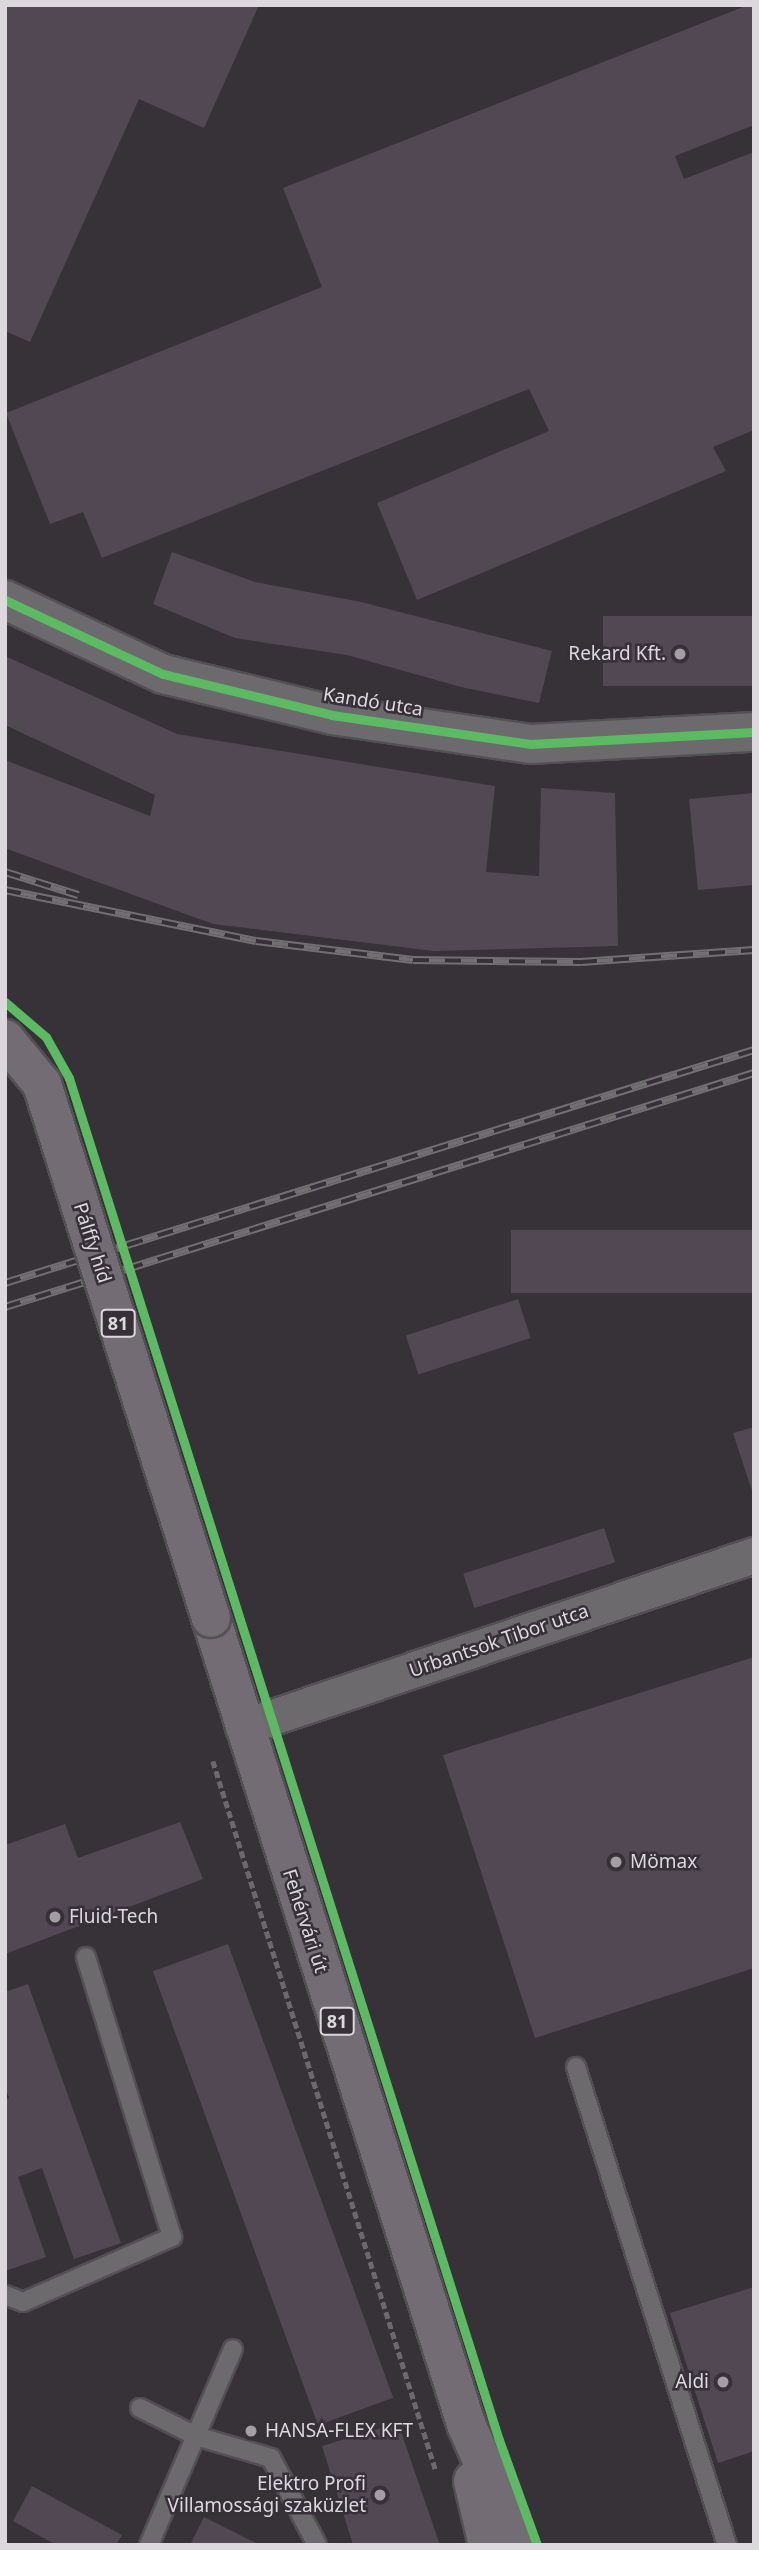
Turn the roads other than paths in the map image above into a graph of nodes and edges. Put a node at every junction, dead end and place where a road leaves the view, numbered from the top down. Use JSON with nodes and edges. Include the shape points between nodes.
{"nodes":[{"id":1,"x":5,"y":600,"type":"edge"},
{"id":2,"x":754,"y":732,"type":"edge"},
{"id":3,"x":5,"y":1039,"type":"edge"},
{"id":4,"x":754,"y":1555,"type":"edge"},
{"id":5,"x":211,"y":1618,"type":"joint"},
{"id":6,"x":243,"y":1727,"type":"junction"},
{"id":7,"x":86,"y":1957,"type":"dead end"},
{"id":8,"x":576,"y":2067,"type":"dead end"},
{"id":9,"x":5,"y":2295,"type":"edge"},
{"id":10,"x":233,"y":2349,"type":"dead end"},
{"id":11,"x":140,"y":2407,"type":"dead end"},
{"id":12,"x":466,"y":2424,"type":"junction"},
{"id":13,"x":196,"y":2436,"type":"junction"},
{"id":14,"x":149,"y":2545,"type":"edge"},
{"id":15,"x":317,"y":2545,"type":"edge"},
{"id":16,"x":488,"y":2545,"type":"edge"},
{"id":17,"x":519,"y":2545,"type":"edge"},
{"id":18,"x":727,"y":2545,"type":"edge"}],
"edges":[{"from":1,"to":2,"type":"street","name":"Kandó utca","via":[[163,674],[332,715],[530,744]]},
{"from":3,"to":5,"type":"main road","name":"Pálffy híd","number":"81","bridge":true,"via":[[42,1084]]},
{"from":4,"to":6,"type":"street","name":"Urbantsok Tibor utca"},
{"from":5,"to":6,"type":"main road","name":"Fehérvári út","number":"81"},
{"from":6,"to":12,"type":"main road","name":"Fehérvári út","number":"81"},
{"from":7,"to":9,"type":"lane","via":[[172,2237],[23,2302]]},
{"from":8,"to":18,"type":"lane"},
{"from":10,"to":13,"type":"lane"},
{"from":11,"to":13,"type":"lane"},
{"from":12,"to":16,"type":"main road","name":"Fehérvári út","number":"81","via":[[472,2477]]},
{"from":12,"to":17,"type":"main road","name":"Fehérvári út","number":"81"},
{"from":13,"to":14,"type":"lane"},
{"from":13,"to":15,"type":"lane","via":[[271,2459]]}]}
